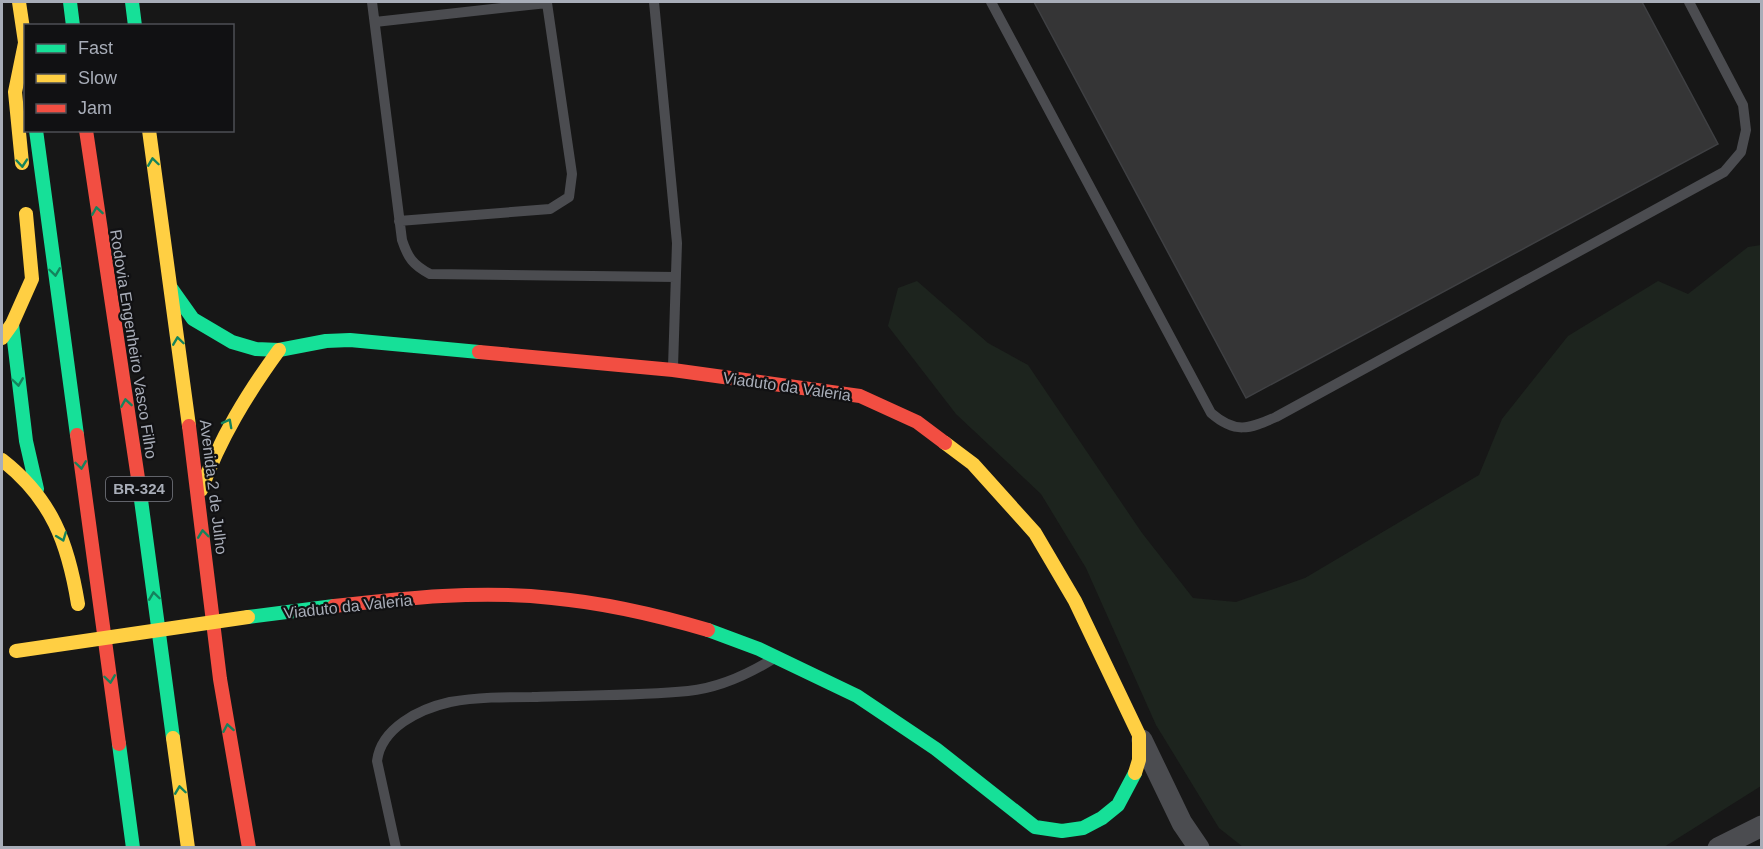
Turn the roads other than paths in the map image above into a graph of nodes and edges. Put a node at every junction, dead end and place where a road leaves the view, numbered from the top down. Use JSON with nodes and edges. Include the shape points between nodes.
{"nodes":[{"id":1,"x":19,"y":2,"type":"edge"},
{"id":2,"x":70,"y":2,"type":"edge"},
{"id":3,"x":132,"y":2,"type":"edge"},
{"id":4,"x":372,"y":2,"type":"edge"},
{"id":5,"x":654,"y":2,"type":"edge"},
{"id":6,"x":991,"y":2,"type":"edge"},
{"id":7,"x":1689,"y":2,"type":"edge"},
{"id":8,"x":375,"y":22,"type":"junction"},
{"id":9,"x":73,"y":24,"type":"edge"},
{"id":10,"x":135,"y":24,"type":"edge"},
{"id":11,"x":24,"y":39,"type":"edge"},
{"id":12,"x":24,"y":51,"type":"edge"},
{"id":13,"x":36,"y":132,"type":"edge"},
{"id":14,"x":86,"y":132,"type":"edge"},
{"id":15,"x":149,"y":132,"type":"edge"},
{"id":16,"x":22,"y":174,"type":"dead end"},
{"id":17,"x":25,"y":197,"type":"dead end"},
{"id":18,"x":399,"y":221,"type":"junction"},
{"id":19,"x":676,"y":277,"type":"junction"},
{"id":20,"x":171,"y":288,"type":"junction"},
{"id":21,"x":12,"y":324,"type":"junction"},
{"id":22,"x":2,"y":338,"type":"edge"},
{"id":23,"x":279,"y":350,"type":"junction"},
{"id":24,"x":673,"y":370,"type":"junction"},
{"id":25,"x":2,"y":460,"type":"edge"},
{"id":26,"x":37,"y":489,"type":"junction"},
{"id":27,"x":199,"y":497,"type":"junction"},
{"id":28,"x":2,"y":653,"type":"edge"},
{"id":29,"x":779,"y":656,"type":"junction"},
{"id":30,"x":85,"y":658,"type":"dead end"},
{"id":31,"x":1139,"y":735,"type":"junction"},
{"id":32,"x":107,"y":757,"type":"dead end"},
{"id":33,"x":124,"y":782,"type":"junction"},
{"id":34,"x":1035,"y":826,"type":"junction"},
{"id":35,"x":1761,"y":826,"type":"edge"},
{"id":36,"x":133,"y":848,"type":"edge"},
{"id":37,"x":188,"y":848,"type":"edge"},
{"id":38,"x":249,"y":848,"type":"edge"},
{"id":39,"x":396,"y":848,"type":"edge"},
{"id":40,"x":1059,"y":848,"type":"edge"},
{"id":41,"x":1199,"y":848,"type":"edge"},
{"id":42,"x":1718,"y":848,"type":"edge"}],
"edges":[{"from":1,"to":11,"type":"main road"},
{"from":2,"to":9,"type":"main road"},
{"from":3,"to":10,"type":"main road"},
{"from":4,"to":8,"type":"lane"},
{"from":5,"to":19,"type":"lane","via":[[677,243]]},
{"from":6,"to":7,"type":"lane","via":[[1211,414],[1225,425],[1250,428],[1724,172],[1741,152],[1746,130],[1743,105]]},
{"from":8,"to":18,"type":"lane"},
{"from":8,"to":18,"type":"lane","via":[[547,3],[572,174],[569,197],[550,209]]},
{"from":12,"to":16,"type":"main road","one_way":true,"via":[[15,92]]},
{"from":13,"to":33,"type":"main road","number":"BR-324","one_way":true},
{"from":37,"to":14,"type":"main road","name":"Rodovia Engenheiro Vasco Filho","number":"BR-324","one_way":true},
{"from":20,"to":15,"type":"main road","name":"Avenida 2 de Julho","one_way":true},
{"from":17,"to":21,"type":"main road","via":[[32,279]]},
{"from":18,"to":19,"type":"lane","via":[[408,257],[416,267],[430,274]]},
{"from":19,"to":24,"type":"lane"},
{"from":20,"to":23,"type":"main road","name":"Viaduto da Valeria","via":[[193,319],[212,332],[256,349]]},
{"from":27,"to":20,"type":"main road","name":"Avenida 2 de Julho","one_way":true},
{"from":21,"to":22,"type":"main road"},
{"from":21,"to":26,"type":"main road","one_way":true,"via":[[26,441]]},
{"from":23,"to":24,"type":"main road","name":"Viaduto da Valeria","via":[[350,340]]},
{"from":27,"to":23,"type":"main road","one_way":true,"via":[[213,453],[230,419]]},
{"from":24,"to":31,"type":"main road","name":"Viaduto da Valeria","via":[[860,396],[917,422],[972,464],[1035,533],[1075,601]]},
{"from":25,"to":26,"type":"main road"},
{"from":26,"to":30,"type":"main road","one_way":true,"via":[[57,522],[72,564]]},
{"from":38,"to":27,"type":"main road","name":"Avenida 2 de Julho","one_way":true,"via":[[220,679]]},
{"from":28,"to":29,"type":"main road","name":"Viaduto da Valeria","bridge":true,"via":[[353,604],[499,595],[579,601],[650,613]]},
{"from":29,"to":34,"type":"main road","name":"Viaduto da Valeria","via":[[901,724]]},
{"from":29,"to":39,"type":"lane","via":[[727,682],[691,691],[489,698],[448,702],[409,718],[390,731],[378,749],[377,761]]},
{"from":31,"to":34,"type":"main road","name":"Viaduto da Valeria","via":[[1139,760],[1132,783],[1118,805],[1083,828],[1062,831]]},
{"from":31,"to":41,"type":"street","via":[[1182,823]]},
{"from":32,"to":33,"type":"main road"},
{"from":33,"to":36,"type":"main road","number":"BR-324"},
{"from":34,"to":40,"type":"street","name":"Viaduto da Valeria"},
{"from":35,"to":42,"type":"street"}]}
